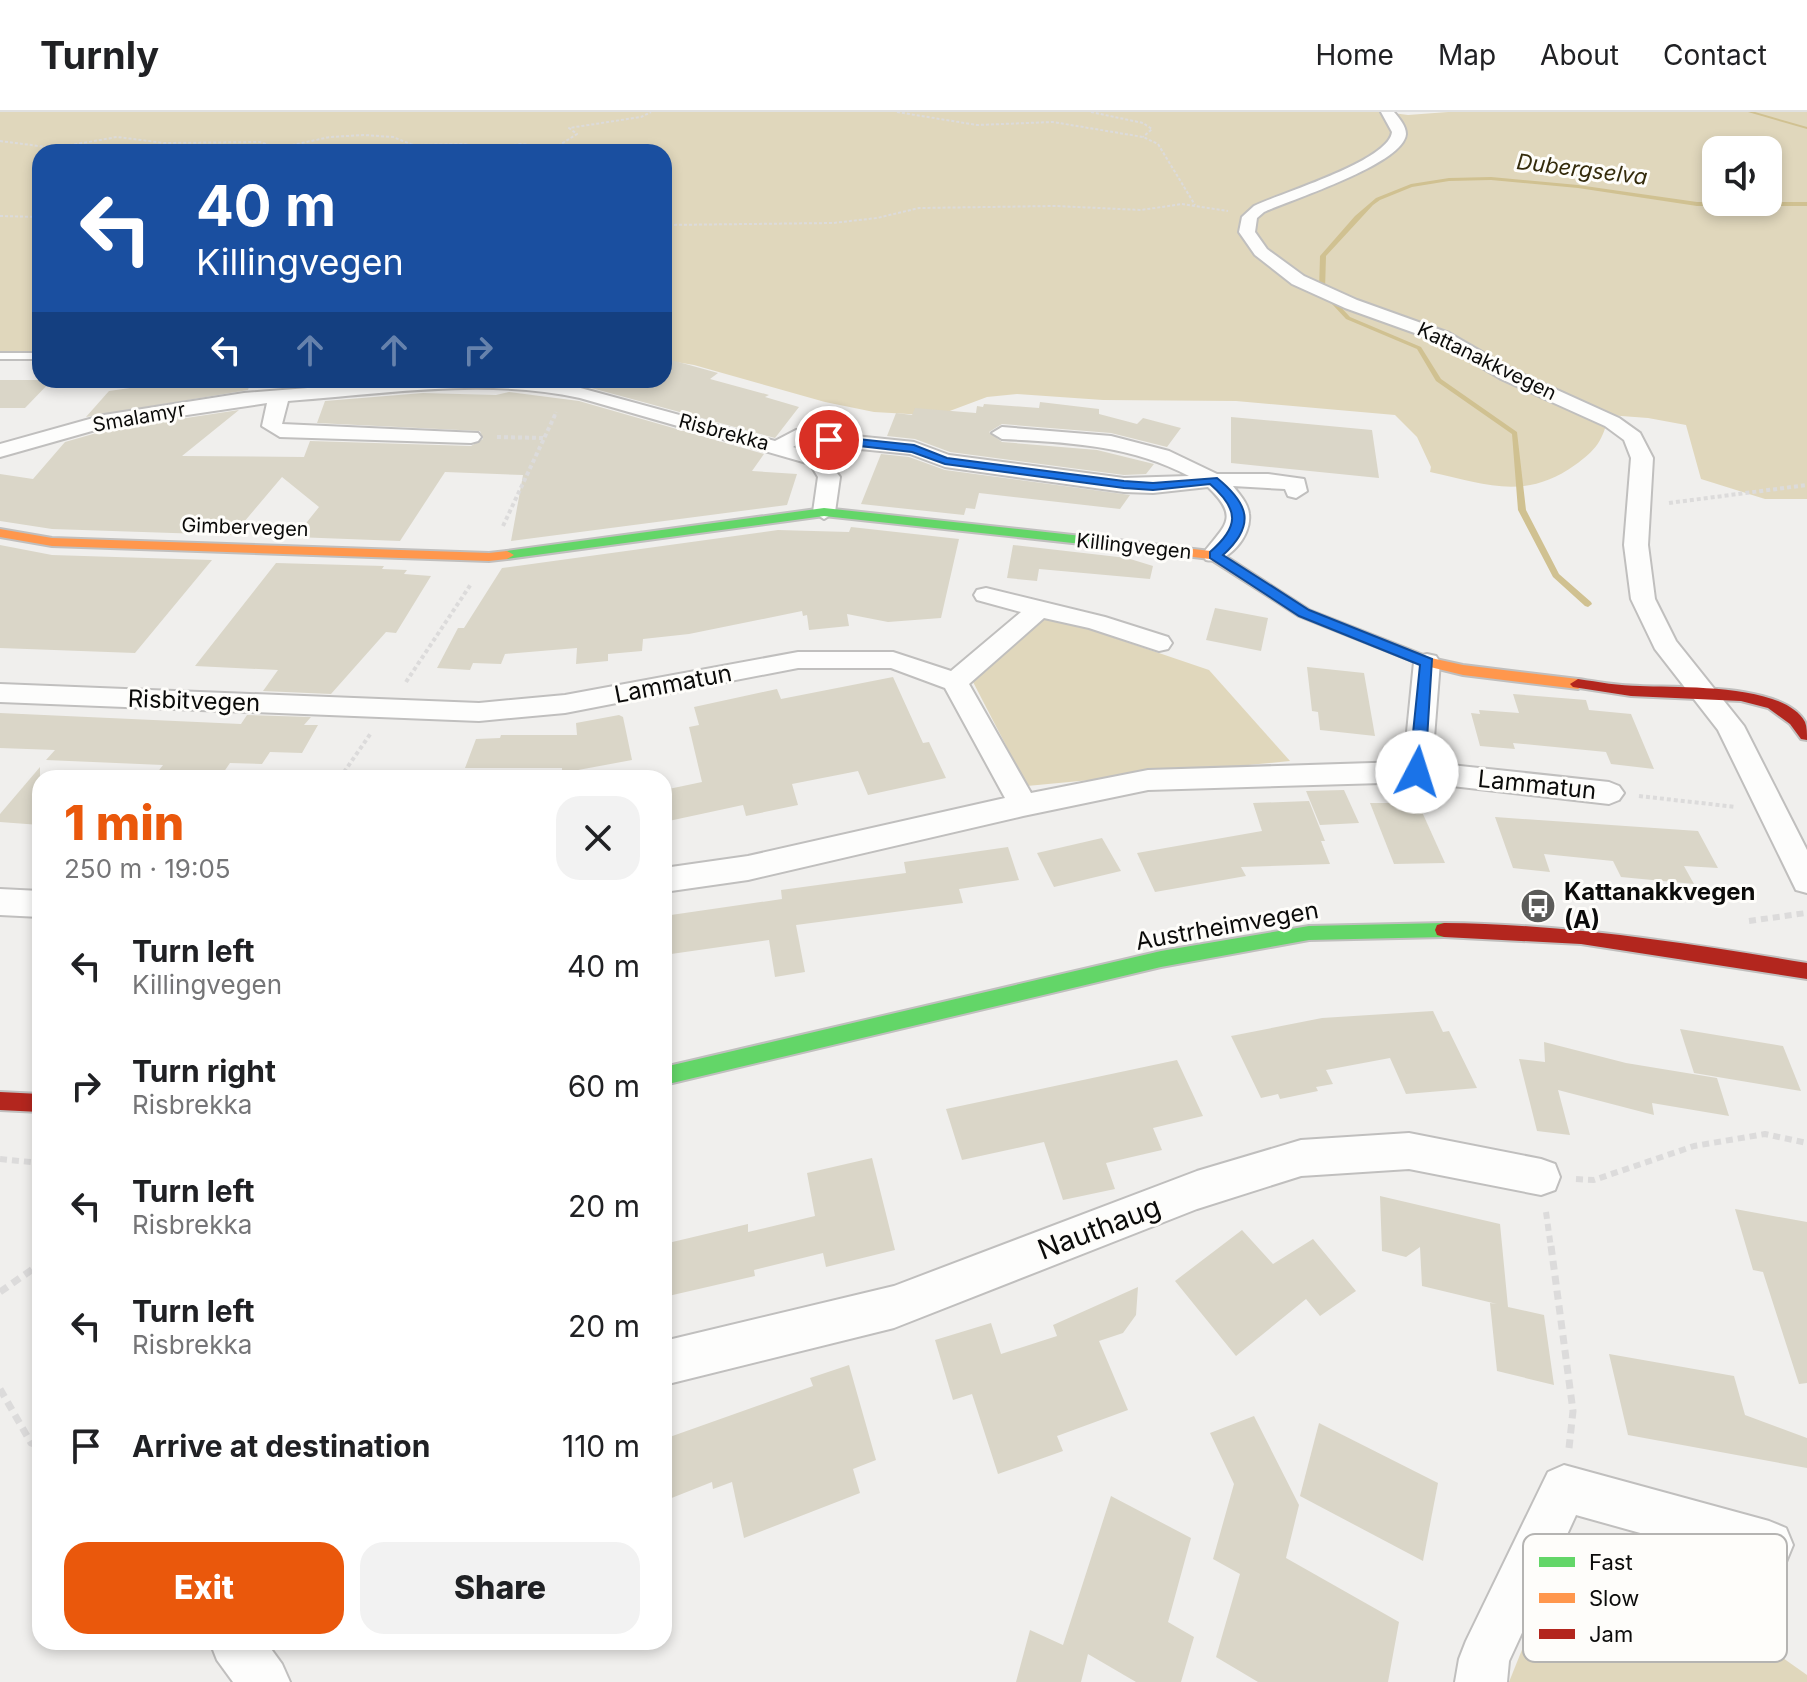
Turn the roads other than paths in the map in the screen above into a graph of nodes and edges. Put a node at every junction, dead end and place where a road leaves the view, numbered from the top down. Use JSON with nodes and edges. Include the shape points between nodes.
{"nodes":[{"id":1,"x":1387,"y":112,"type":"edge"},
{"id":2,"x":0,"y":356,"type":"edge"},
{"id":3,"x":32,"y":356,"type":"edge"},
{"id":4,"x":381,"y":388,"type":"edge"},
{"id":5,"x":561,"y":388,"type":"edge"},
{"id":6,"x":566,"y":389,"type":"joint"},
{"id":7,"x":280,"y":396,"type":"junction"},
{"id":8,"x":1002,"y":433,"type":"dead end"},
{"id":9,"x":471,"y":437,"type":"road end"},
{"id":10,"x":777,"y":448,"type":"junction"},
{"id":11,"x":0,"y":451,"type":"edge"},
{"id":12,"x":1213,"y":480,"type":"junction"},
{"id":13,"x":1296,"y":491,"type":"dead end"},
{"id":14,"x":824,"y":512,"type":"junction"},
{"id":15,"x":0,"y":533,"type":"edge"},
{"id":16,"x":1214,"y":555,"type":"junction"},
{"id":17,"x":489,"y":557,"type":"joint"},
{"id":18,"x":986,"y":595,"type":"dead end"},
{"id":19,"x":1039,"y":609,"type":"junction"},
{"id":20,"x":1159,"y":643,"type":"dead end"},
{"id":21,"x":1427,"y":662,"type":"junction"},
{"id":22,"x":955,"y":682,"type":"junction"},
{"id":23,"x":0,"y":693,"type":"edge"},
{"id":24,"x":1703,"y":696,"type":"junction"},
{"id":25,"x":388,"y":710,"type":"joint"},
{"id":26,"x":1807,"y":735,"type":"edge"},
{"id":27,"x":1417,"y":772,"type":"junction"},
{"id":28,"x":1609,"y":793,"type":"road end"},
{"id":29,"x":1023,"y":805,"type":"junction"},
{"id":30,"x":672,"y":879,"type":"edge"},
{"id":31,"x":1807,"y":881,"type":"edge"},
{"id":32,"x":0,"y":902,"type":"edge"},
{"id":33,"x":32,"y":904,"type":"edge"},
{"id":34,"x":1807,"y":971,"type":"edge"},
{"id":35,"x":672,"y":1074,"type":"edge"},
{"id":36,"x":0,"y":1101,"type":"edge"},
{"id":37,"x":32,"y":1103,"type":"edge"},
{"id":38,"x":1541,"y":1177,"type":"road end"},
{"id":39,"x":672,"y":1361,"type":"edge"},
{"id":40,"x":1542,"y":1534,"type":"edge"},
{"id":41,"x":1729,"y":1534,"type":"edge"},
{"id":42,"x":1523,"y":1576,"type":"edge"},
{"id":43,"x":241,"y":1650,"type":"edge"},
{"id":44,"x":264,"y":1682,"type":"edge"},
{"id":45,"x":1481,"y":1682,"type":"edge"}],
"edges":[{"from":1,"to":24,"type":"street","name":"Kattanakkvegen","via":[[1399,129],[1396,142],[1366,164],[1259,209],[1247,229],[1253,243],[1312,287],[1429,331],[1633,437],[1640,451],[1636,545],[1643,599],[1664,643]]},
{"from":2,"to":3,"type":"lane"},
{"from":4,"to":7,"type":"street","name":"Smalamyr"},
{"from":5,"to":6,"type":"street","name":"Smalamyr"},
{"from":6,"to":10,"type":"street","name":"Risbrekka"},
{"from":7,"to":9,"type":"street","via":[[272,426],[280,431]]},
{"from":7,"to":11,"type":"street","name":"Smalamyr","via":[[104,421]]},
{"from":8,"to":12,"type":"street","name":"Risbrekka","via":[[1116,442],[1162,454]]},
{"from":10,"to":12,"type":"street","name":"Risbrekka","via":[[796,436],[812,437],[914,448],[945,461],[1124,485]]},
{"from":10,"to":14,"type":"street","via":[[828,468]]},
{"from":12,"to":13,"type":"street","name":"Risbrekka","via":[[1268,480],[1296,484]]},
{"from":12,"to":16,"type":"street","name":"Risbrekka","via":[[1239,513],[1232,540]]},
{"from":14,"to":16,"type":"street","name":"Killingvegen"},
{"from":14,"to":17,"type":"street","name":"Killingvegen"},
{"from":15,"to":17,"type":"street","name":"Gimbervegen","via":[[52,542]]},
{"from":16,"to":21,"type":"street","name":"Killingvegen","via":[[1304,613]]},
{"from":18,"to":19,"type":"street"},
{"from":19,"to":20,"type":"street"},
{"from":19,"to":22,"type":"street"},
{"from":21,"to":24,"type":"street","name":"Killingvegen"},
{"from":21,"to":27,"type":"street"},
{"from":22,"to":25,"type":"street","name":"Lammatun","via":[[893,660],[798,660],[565,704],[479,712]]},
{"from":22,"to":29,"type":"street"},
{"from":23,"to":25,"type":"street","name":"Risbitvegen"},
{"from":24,"to":26,"type":"street","via":[[1741,696],[1773,704]]},
{"from":24,"to":31,"type":"street","name":"Kattanakkvegen","via":[[1730,726]]},
{"from":27,"to":28,"type":"street","name":"Lammatun"},
{"from":27,"to":29,"type":"street","name":"Lammatun","via":[[1148,780]]},
{"from":29,"to":30,"type":"street","name":"Lammatun","via":[[748,868]]},
{"from":32,"to":33,"type":"street"},
{"from":34,"to":35,"type":"street","name":"Austrheimvegen","via":[[1588,938],[1451,930],[1309,933],[1161,959]]},
{"from":36,"to":37,"type":"street"},
{"from":38,"to":39,"type":"street","name":"Nauthaug","via":[[1409,1151],[1301,1158],[1197,1190],[894,1307]]},
{"from":40,"to":41,"type":"street","via":[[1564,1488]]},
{"from":42,"to":45,"type":"street","via":[[1484,1659]]},
{"from":43,"to":44,"type":"street"}]}
